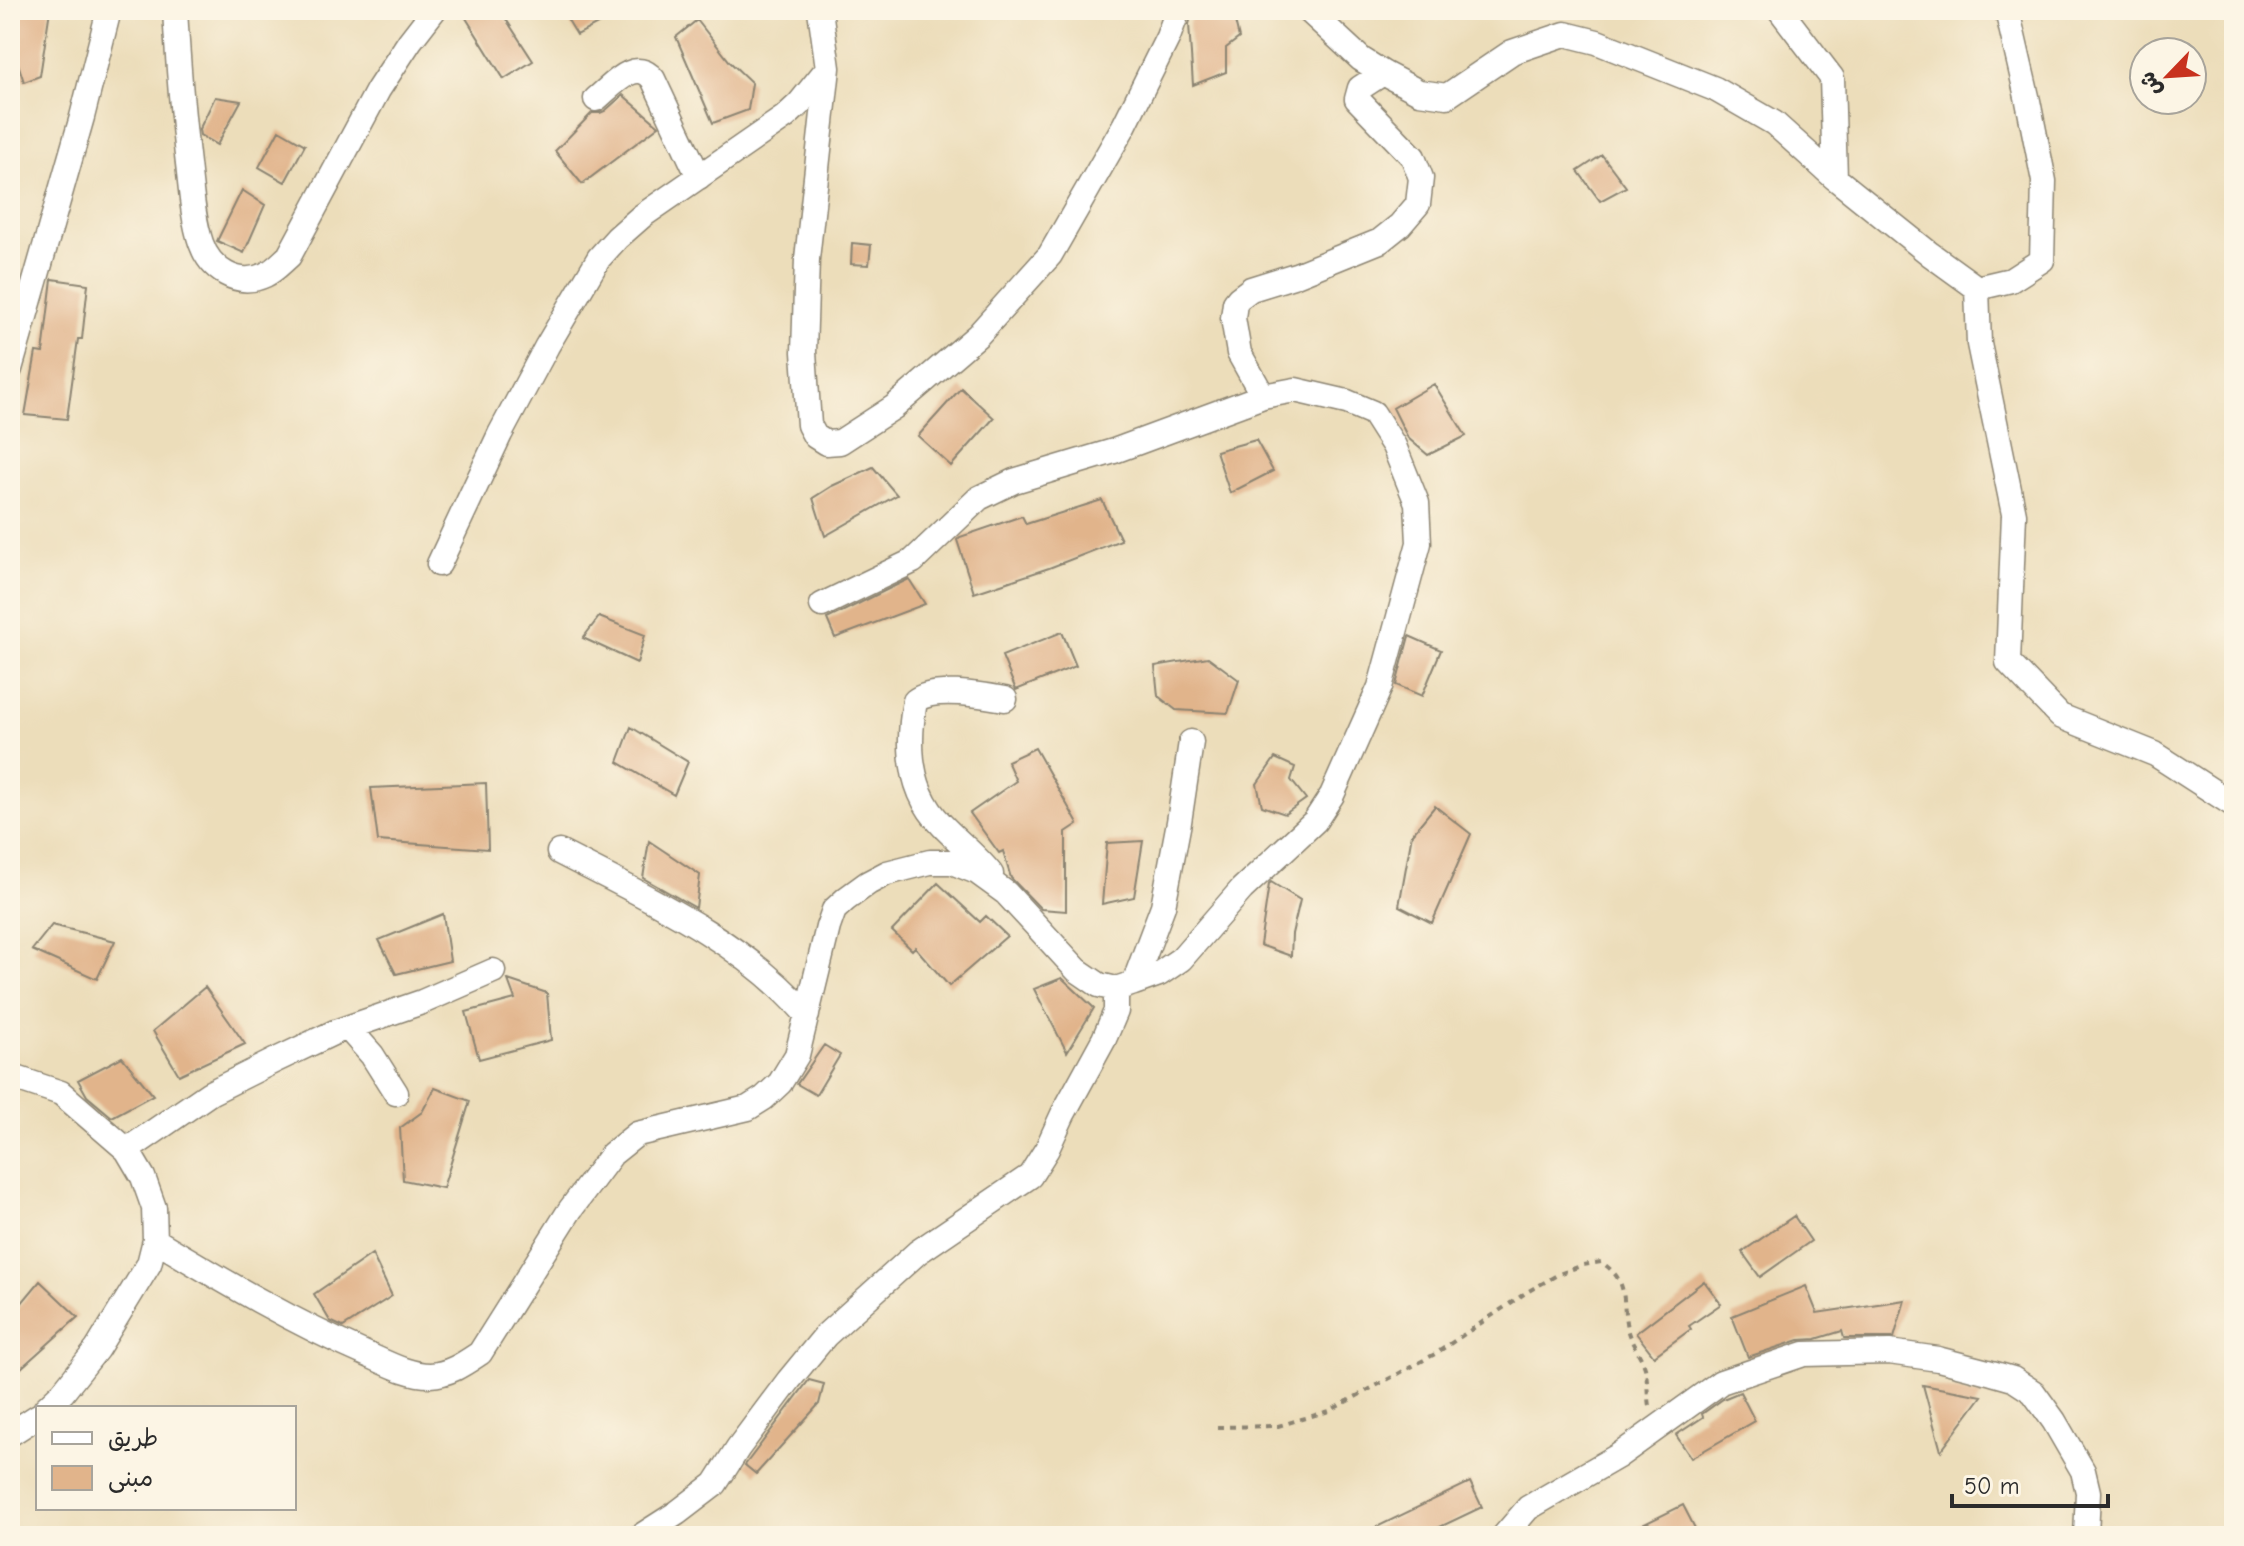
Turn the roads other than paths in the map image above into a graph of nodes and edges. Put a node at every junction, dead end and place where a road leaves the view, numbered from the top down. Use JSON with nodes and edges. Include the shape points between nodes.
{"nodes":[{"id":1,"x":109,"y":10,"type":"edge"},
{"id":2,"x":175,"y":10,"type":"edge"},
{"id":3,"x":434,"y":10,"type":"edge"},
{"id":4,"x":820,"y":10,"type":"edge"},
{"id":5,"x":1178,"y":10,"type":"edge"},
{"id":6,"x":1308,"y":10,"type":"edge"},
{"id":7,"x":1780,"y":10,"type":"edge"},
{"id":8,"x":2007,"y":10,"type":"edge"},
{"id":9,"x":828,"y":68,"type":"junction"},
{"id":10,"x":1383,"y":73,"type":"junction"},
{"id":11,"x":596,"y":99,"type":"dead end"},
{"id":12,"x":699,"y":177,"type":"junction"},
{"id":13,"x":1835,"y":178,"type":"junction"},
{"id":14,"x":1977,"y":288,"type":"junction"},
{"id":15,"x":10,"y":369,"type":"edge"},
{"id":16,"x":1263,"y":396,"type":"junction"},
{"id":17,"x":439,"y":564,"type":"dead end"},
{"id":18,"x":822,"y":605,"type":"dead end"},
{"id":19,"x":1005,"y":699,"type":"dead end"},
{"id":20,"x":1191,"y":742,"type":"dead end"},
{"id":21,"x":2234,"y":805,"type":"edge"},
{"id":22,"x":559,"y":852,"type":"dead end"},
{"id":23,"x":1006,"y":893,"type":"junction"},
{"id":24,"x":493,"y":971,"type":"dead end"},
{"id":25,"x":1125,"y":986,"type":"junction"},
{"id":26,"x":807,"y":1015,"type":"junction"},
{"id":27,"x":348,"y":1028,"type":"junction"},
{"id":28,"x":10,"y":1076,"type":"edge"},
{"id":29,"x":396,"y":1093,"type":"dead end"},
{"id":30,"x":127,"y":1150,"type":"junction"},
{"id":31,"x":155,"y":1240,"type":"junction"},
{"id":32,"x":48,"y":1406,"type":"edge"},
{"id":33,"x":36,"y":1417,"type":"edge"},
{"id":34,"x":10,"y":1434,"type":"edge"},
{"id":35,"x":641,"y":1536,"type":"edge"},
{"id":36,"x":1504,"y":1536,"type":"edge"},
{"id":37,"x":2086,"y":1536,"type":"edge"}],
"edges":[{"from":1,"to":15,"type":"street"},
{"from":2,"to":3,"type":"street","via":[[182,111],[201,243],[218,269],[234,278],[262,277],[289,256],[378,90]]},
{"from":4,"to":9,"type":"street"},
{"from":5,"to":9,"type":"street","via":[[1124,126],[1050,255],[978,335],[894,407],[840,442],[826,443],[809,425],[804,352],[807,259]]},
{"from":6,"to":10,"type":"street"},
{"from":7,"to":13,"type":"street","via":[[1832,78]]},
{"from":8,"to":14,"type":"street","via":[[2044,181],[2042,260],[2011,280]]},
{"from":9,"to":12,"type":"street","via":[[785,117]]},
{"from":10,"to":13,"type":"street","via":[[1419,92],[1447,96],[1512,52],[1565,34],[1715,89],[1774,123]]},
{"from":10,"to":16,"type":"street","via":[[1360,88],[1357,99],[1413,157],[1421,178],[1418,204],[1380,241],[1239,298],[1233,318],[1239,353]]},
{"from":11,"to":12,"type":"street","via":[[629,73],[647,71]]},
{"from":12,"to":17,"type":"street","via":[[642,216],[599,258],[500,434]]},
{"from":13,"to":14,"type":"street"},
{"from":14,"to":21,"type":"street","via":[[1979,344],[2014,514],[2008,662],[2060,716],[2155,754]]},
{"from":16,"to":18,"type":"street","via":[[1014,481],[979,498],[913,561]]},
{"from":16,"to":25,"type":"street","via":[[1295,390],[1373,413],[1394,446],[1417,503],[1419,543],[1380,687],[1315,821],[1242,889],[1181,959]]},
{"from":19,"to":23,"type":"street","via":[[979,694],[920,697],[915,701],[911,741],[912,766],[924,803]]},
{"from":20,"to":25,"type":"street","via":[[1163,906]]},
{"from":22,"to":26,"type":"street","via":[[708,934],[762,970]]},
{"from":23,"to":25,"type":"street","via":[[1077,970],[1099,985]]},
{"from":23,"to":26,"type":"street","via":[[952,862],[930,862],[868,883],[834,910]]},
{"from":24,"to":27,"type":"street"},
{"from":25,"to":35,"type":"street","via":[[1104,1039],[1030,1176],[918,1252],[826,1335],[715,1484]]},
{"from":26,"to":31,"type":"street","via":[[797,1055],[764,1098],[748,1108],[637,1134],[612,1154],[570,1210],[480,1353],[458,1368],[431,1375],[404,1371],[275,1309]]},
{"from":27,"to":29,"type":"street"},
{"from":27,"to":30,"type":"street","via":[[210,1093]]},
{"from":28,"to":30,"type":"street","via":[[61,1093]]},
{"from":30,"to":31,"type":"street","via":[[154,1208]]},
{"from":31,"to":32,"type":"street","via":[[149,1264],[97,1349]]},
{"from":33,"to":34,"type":"street"},
{"from":36,"to":37,"type":"street","via":[[1528,1508],[1618,1456],[1721,1382],[1804,1354],[1889,1352],[2013,1379],[2033,1392],[2083,1471],[2088,1492]]}]}
